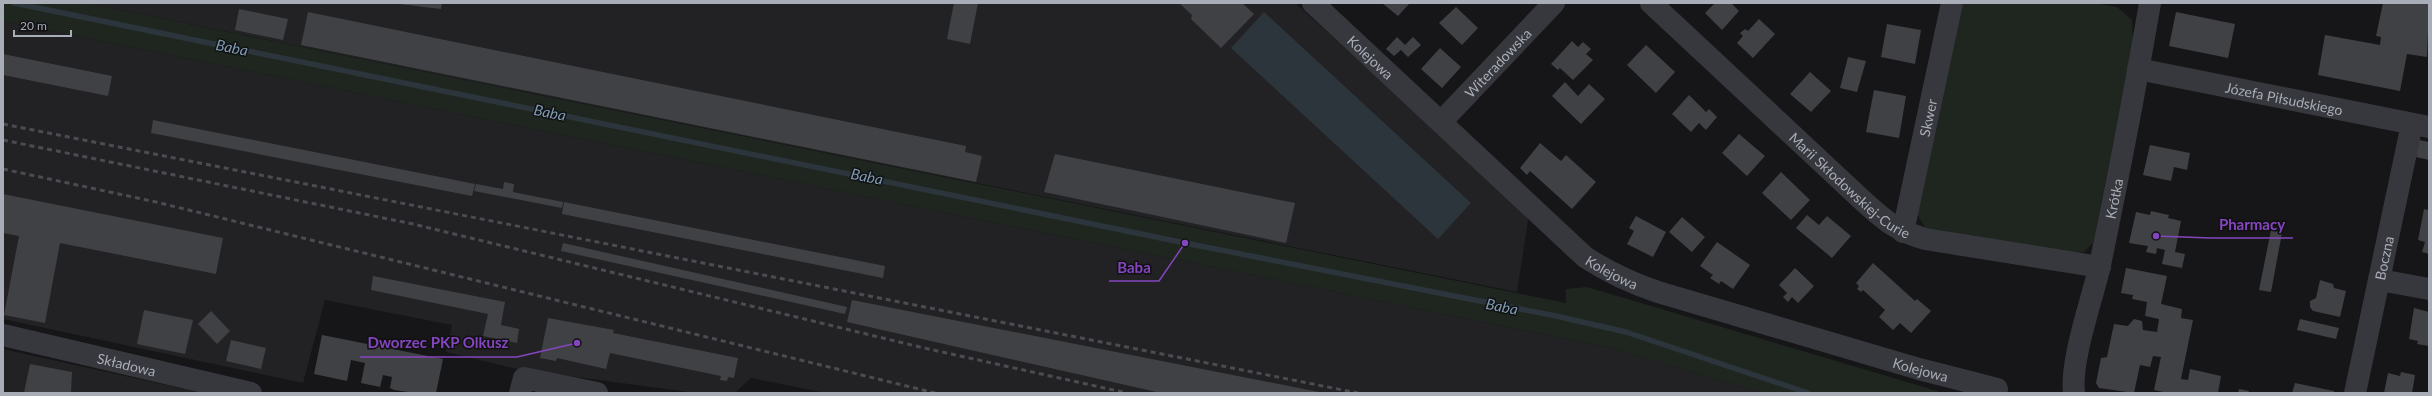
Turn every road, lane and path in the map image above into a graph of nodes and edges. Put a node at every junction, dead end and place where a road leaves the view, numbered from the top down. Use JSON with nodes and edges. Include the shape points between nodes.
{"nodes":[{"id":1,"x":1313,"y":3,"type":"edge"},
{"id":2,"x":1554,"y":3,"type":"edge"},
{"id":3,"x":1651,"y":3,"type":"edge"},
{"id":4,"x":1952,"y":3,"type":"edge"},
{"id":5,"x":2150,"y":3,"type":"edge"},
{"id":6,"x":2138,"y":69,"type":"junction"},
{"id":7,"x":1441,"y":122,"type":"junction"},
{"id":8,"x":2420,"y":125,"type":"edge"},
{"id":9,"x":1903,"y":232,"type":"junction"},
{"id":10,"x":2100,"y":267,"type":"junction"},
{"id":11,"x":2380,"y":280,"type":"junction"},
{"id":12,"x":2429,"y":289,"type":"edge"},
{"id":13,"x":3,"y":335,"type":"edge"},
{"id":14,"x":1997,"y":389,"type":"dead end"},
{"id":15,"x":251,"y":393,"type":"edge"},
{"id":16,"x":520,"y":393,"type":"edge"},
{"id":17,"x":597,"y":393,"type":"edge"},
{"id":18,"x":2074,"y":393,"type":"edge"},
{"id":19,"x":2356,"y":393,"type":"edge"}],
"edges":[{"from":1,"to":7,"type":"street","name":"Kolejowa"},
{"from":2,"to":7,"type":"street","name":"Witeradowska"},
{"from":3,"to":9,"type":"street","name":"Marii Skłodowskiej-Curie","via":[[1865,203]]},
{"from":4,"to":9,"type":"street","name":"Skwer"},
{"from":5,"to":6,"type":"street","name":"Krótka"},
{"from":6,"to":8,"type":"street","name":"Józefa Piłsudskiego"},
{"from":6,"to":10,"type":"street","name":"Krótka"},
{"from":7,"to":14,"type":"street","name":"Kolejowa","via":[[1584,257],[1626,281],[1920,369]]},
{"from":8,"to":11,"type":"street","name":"Boczna"},
{"from":9,"to":10,"type":"street","name":"Marii Skłodowskiej-Curie","via":[[1925,239]]},
{"from":10,"to":18,"type":"street","name":"Krótka","via":[[2080,346]]},
{"from":11,"to":12,"type":"street"},
{"from":11,"to":19,"type":"street","name":"Boczna"},
{"from":13,"to":15,"type":"street","name":"Składowa"},
{"from":16,"to":17,"type":"street","via":[[524,378]]}]}
